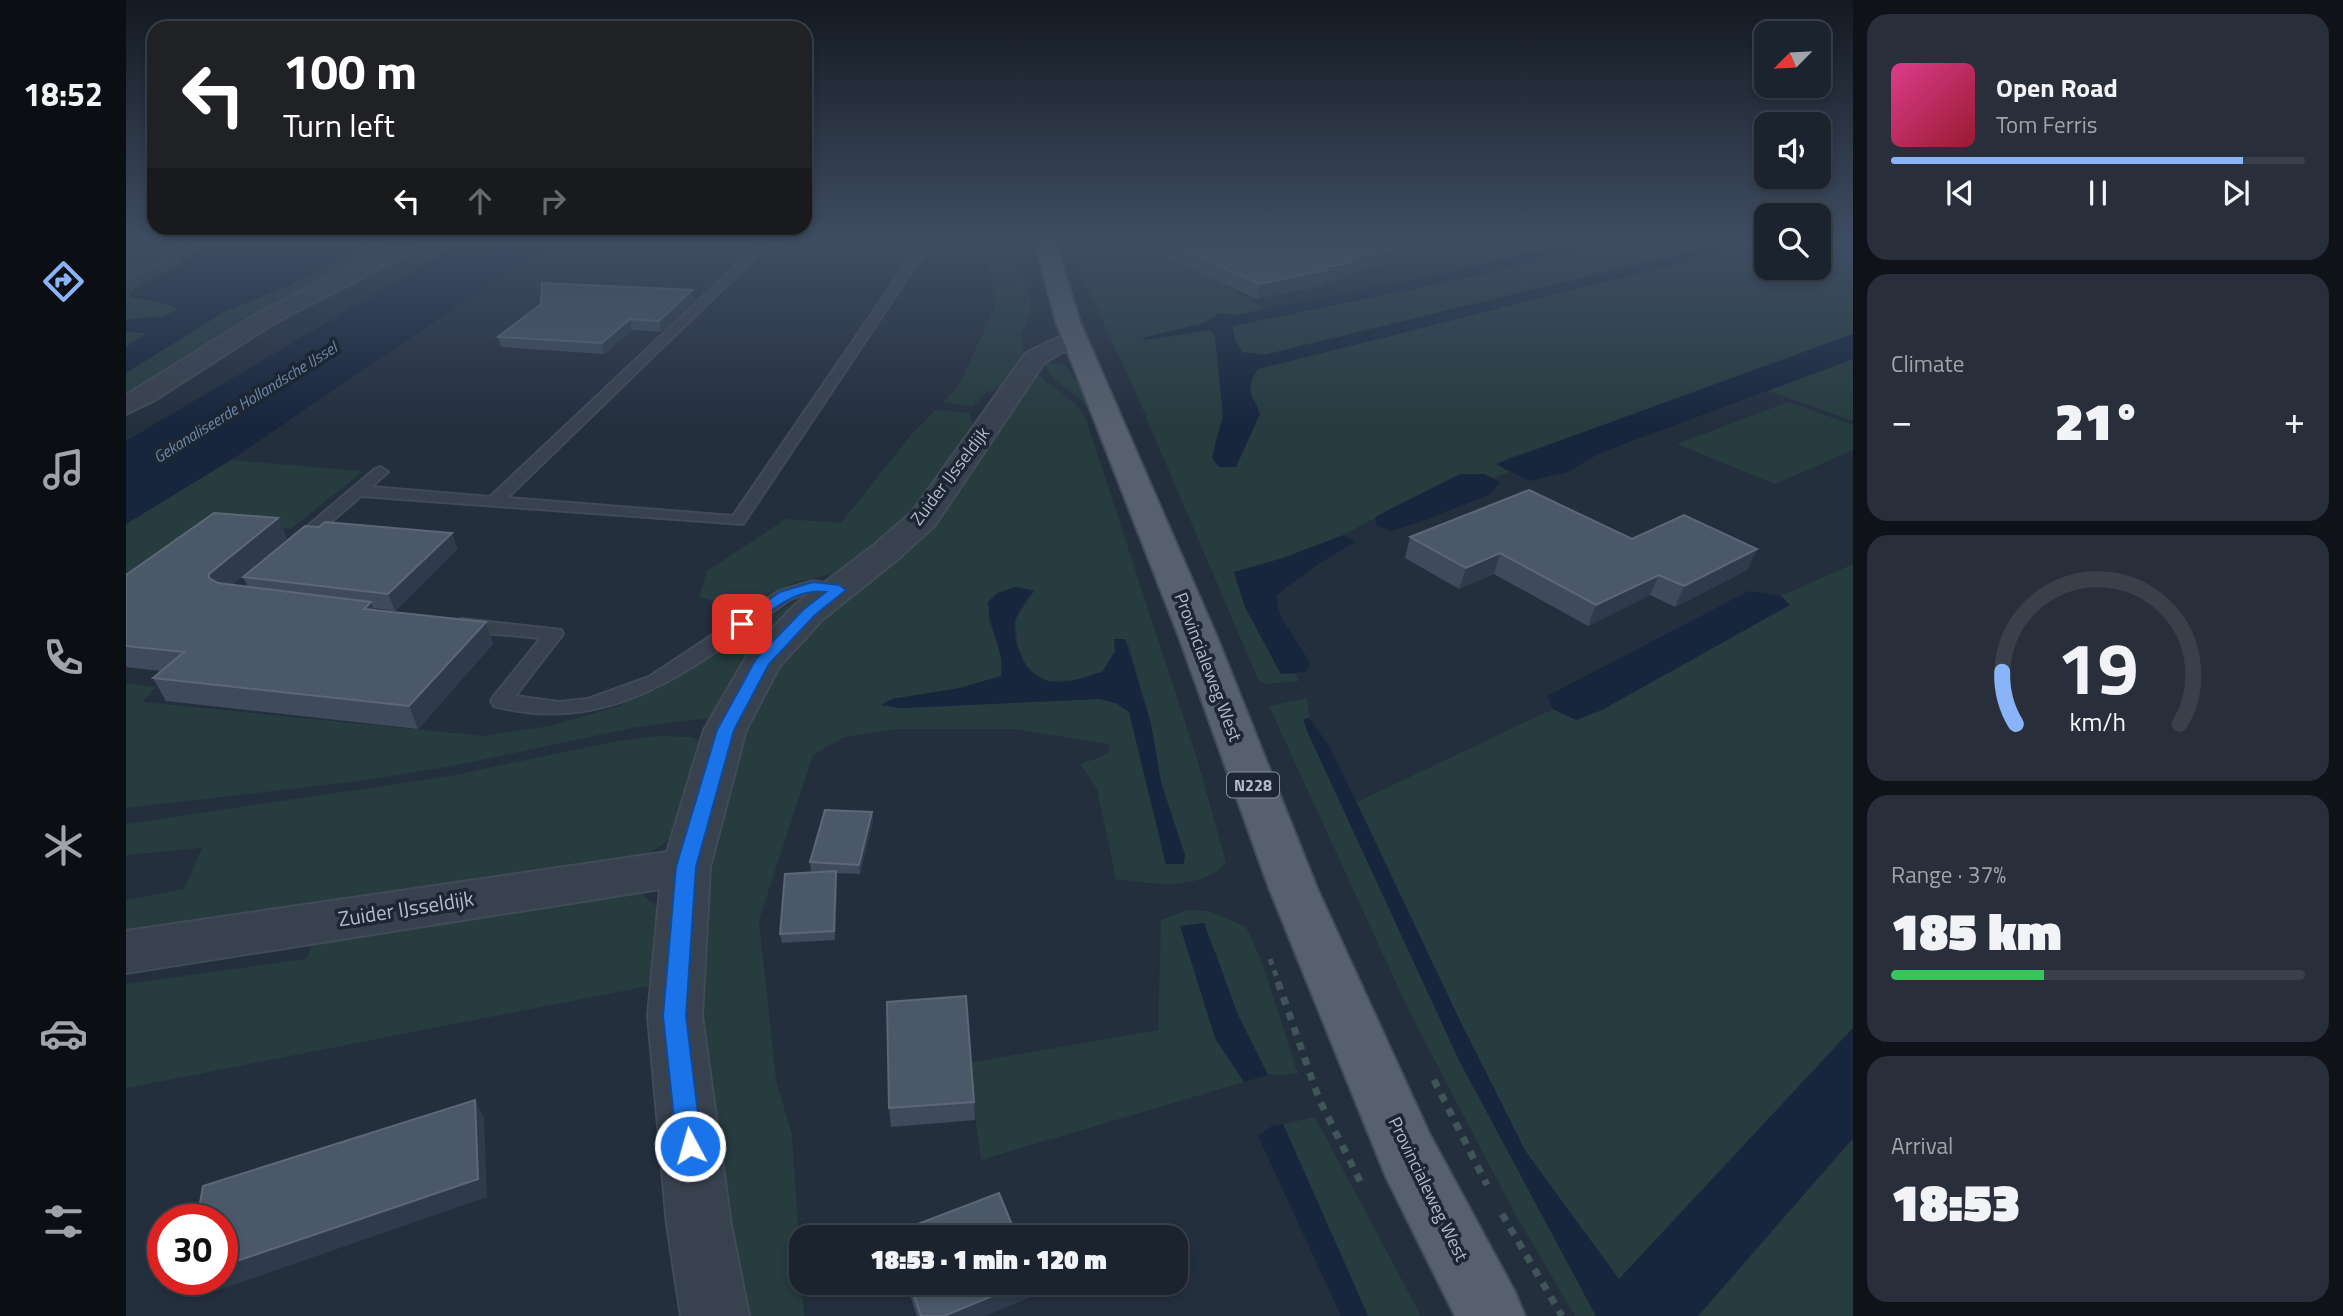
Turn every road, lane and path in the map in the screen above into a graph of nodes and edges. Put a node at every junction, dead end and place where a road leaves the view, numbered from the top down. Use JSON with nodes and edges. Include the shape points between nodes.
{"nodes":[{"id":1,"x":300,"y":302,"type":"edge"},
{"id":2,"x":703,"y":302,"type":"edge"},
{"id":3,"x":885,"y":302,"type":"edge"},
{"id":4,"x":1064,"y":302,"type":"edge"},
{"id":5,"x":1078,"y":345,"type":"junction"},
{"id":6,"x":126,"y":406,"type":"edge"},
{"id":7,"x":380,"y":472,"type":"dead end"},
{"id":8,"x":358,"y":491,"type":"junction"},
{"id":9,"x":495,"y":501,"type":"junction"},
{"id":10,"x":284,"y":554,"type":"edge"},
{"id":11,"x":839,"y":590,"type":"junction"},
{"id":12,"x":445,"y":623,"type":"edge"},
{"id":13,"x":686,"y":867,"type":"junction"},
{"id":14,"x":126,"y":951,"type":"edge"},
{"id":15,"x":715,"y":1316,"type":"edge"},
{"id":16,"x":1491,"y":1316,"type":"edge"}],
"edges":[{"from":1,"to":6,"type":"street","via":[[228,340]]},
{"from":2,"to":9,"type":"lane"},
{"from":3,"to":9,"type":"lane","via":[[737,521]]},
{"from":4,"to":5,"type":"main road","name":"Provincialeweg West","number":"N228"},
{"from":5,"to":11,"type":"street","name":"Zuider IJsseldijk","via":[[1057,345],[1035,358],[924,518]]},
{"from":5,"to":16,"type":"main road","name":"Provincialeweg West","number":"N228","via":[[1198,637],[1304,914],[1408,1156]]},
{"from":7,"to":8,"type":"lane"},
{"from":8,"to":9,"type":"lane"},
{"from":8,"to":10,"type":"lane"},
{"from":11,"to":12,"type":"lane","via":[[813,586],[785,595],[656,681],[591,705],[559,708],[501,701],[555,634]]},
{"from":11,"to":13,"type":"street","name":"Zuider IJsseldijk","via":[[809,612],[762,662],[725,730]]},
{"from":13,"to":14,"type":"street","name":"Zuider IJsseldijk"},
{"from":13,"to":15,"type":"street","name":"Zuider IJsseldijk","via":[[675,1016],[699,1225]]}]}
